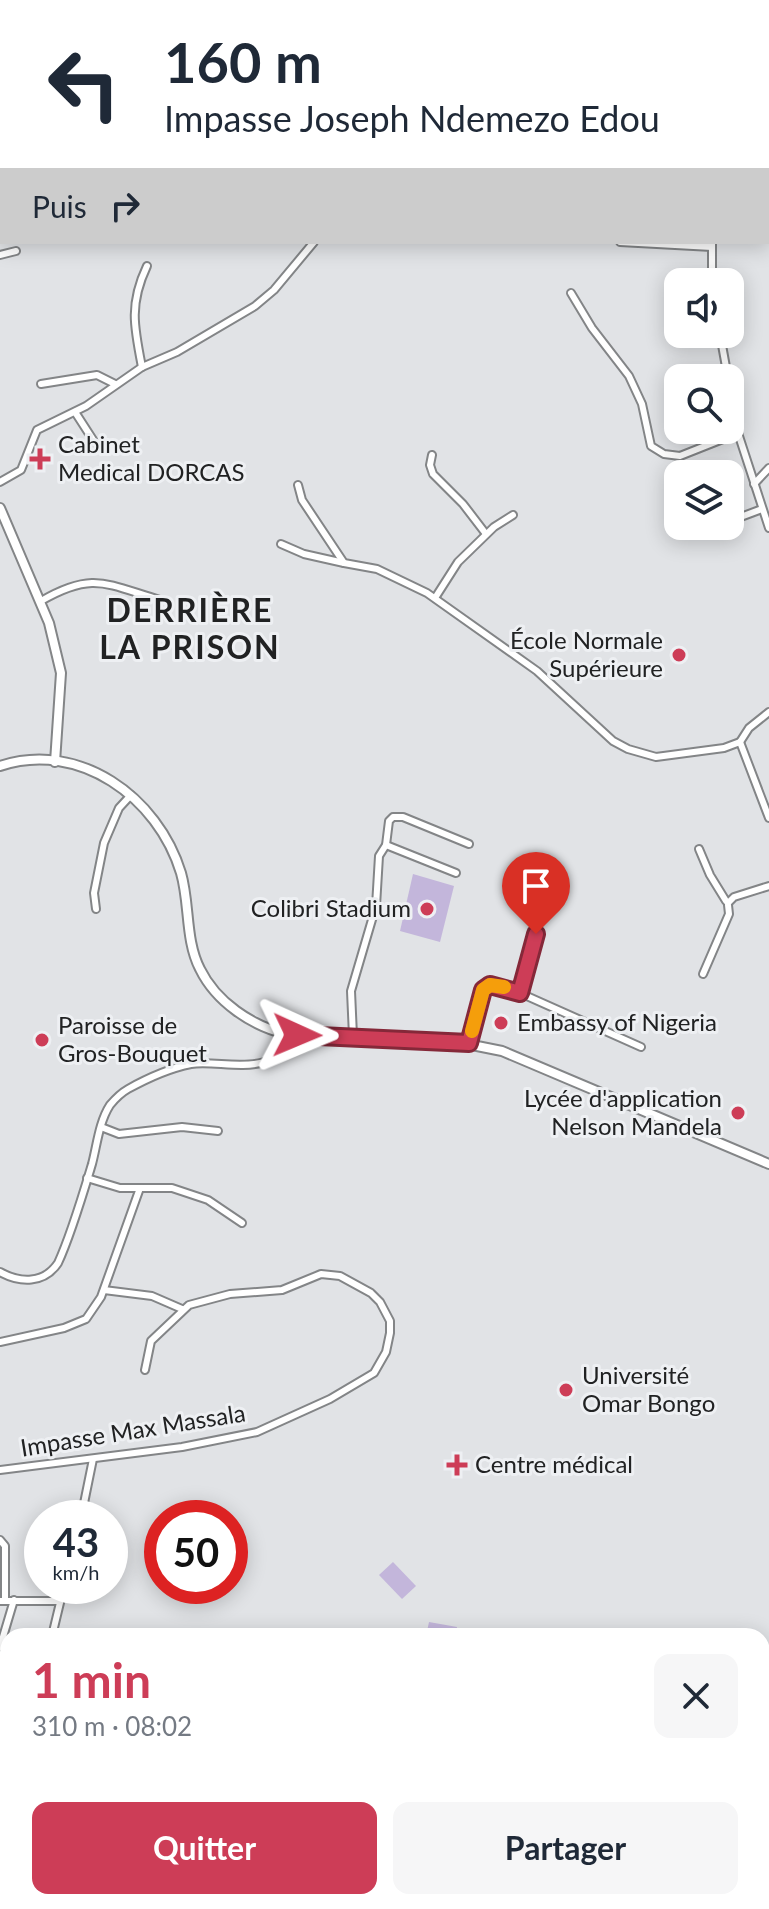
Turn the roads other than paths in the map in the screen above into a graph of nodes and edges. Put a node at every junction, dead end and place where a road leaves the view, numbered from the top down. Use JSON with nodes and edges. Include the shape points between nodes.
{"nodes":[{"id":1,"x":312,"y":244,"type":"edge"},
{"id":2,"x":681,"y":244,"type":"edge"},
{"id":3,"x":712,"y":245,"type":"edge"},
{"id":4,"x":16,"y":251,"type":"dead end"},
{"id":5,"x":0,"y":255,"type":"edge"},
{"id":6,"x":147,"y":266,"type":"dead end"},
{"id":7,"x":712,"y":268,"type":"edge"},
{"id":8,"x":571,"y":293,"type":"dead end"},
{"id":9,"x":142,"y":367,"type":"junction"},
{"id":10,"x":41,"y":384,"type":"dead end"},
{"id":11,"x":115,"y":384,"type":"junction"},
{"id":12,"x":75,"y":412,"type":"junction"},
{"id":13,"x":95,"y":443,"type":"dead end"},
{"id":14,"x":710,"y":444,"type":"edge"},
{"id":15,"x":741,"y":444,"type":"edge"},
{"id":16,"x":432,"y":455,"type":"dead end"},
{"id":17,"x":769,"y":468,"type":"edge"},
{"id":18,"x":0,"y":482,"type":"edge"},
{"id":19,"x":754,"y":484,"type":"junction"},
{"id":20,"x":298,"y":485,"type":"dead end"},
{"id":21,"x":0,"y":508,"type":"edge"},
{"id":22,"x":762,"y":509,"type":"junction"},
{"id":23,"x":513,"y":515,"type":"dead end"},
{"id":24,"x":744,"y":516,"type":"edge"},
{"id":25,"x":769,"y":528,"type":"edge"},
{"id":26,"x":486,"y":534,"type":"junction"},
{"id":27,"x":281,"y":544,"type":"dead end"},
{"id":28,"x":344,"y":563,"type":"junction"},
{"id":29,"x":435,"y":598,"type":"junction"},
{"id":30,"x":160,"y":600,"type":"dead end"},
{"id":31,"x":41,"y":601,"type":"junction"},
{"id":32,"x":769,"y":712,"type":"edge"},
{"id":33,"x":740,"y":742,"type":"junction"},
{"id":34,"x":55,"y":762,"type":"junction"},
{"id":35,"x":0,"y":766,"type":"edge"},
{"id":36,"x":131,"y":795,"type":"junction"},
{"id":37,"x":769,"y":818,"type":"edge"},
{"id":38,"x":469,"y":844,"type":"dead end"},
{"id":39,"x":386,"y":845,"type":"junction"},
{"id":40,"x":699,"y":849,"type":"dead end"},
{"id":41,"x":456,"y":873,"type":"dead end"},
{"id":42,"x":769,"y":886,"type":"edge"},
{"id":43,"x":545,"y":898,"type":"dead end"},
{"id":44,"x":728,"y":903,"type":"junction"},
{"id":45,"x":96,"y":909,"type":"dead end"},
{"id":46,"x":703,"y":974,"type":"dead end"},
{"id":47,"x":520,"y":993,"type":"junction"},
{"id":48,"x":286,"y":1034,"type":"junction"},
{"id":49,"x":353,"y":1036,"type":"junction"},
{"id":50,"x":469,"y":1043,"type":"junction"},
{"id":51,"x":641,"y":1047,"type":"dead end"},
{"id":52,"x":101,"y":1127,"type":"junction"},
{"id":53,"x":218,"y":1131,"type":"dead end"},
{"id":54,"x":769,"y":1164,"type":"edge"},
{"id":55,"x":87,"y":1178,"type":"junction"},
{"id":56,"x":140,"y":1188,"type":"junction"},
{"id":57,"x":242,"y":1223,"type":"dead end"},
{"id":58,"x":0,"y":1272,"type":"edge"},
{"id":59,"x":104,"y":1290,"type":"junction"},
{"id":60,"x":182,"y":1309,"type":"junction"},
{"id":61,"x":0,"y":1342,"type":"edge"},
{"id":62,"x":145,"y":1370,"type":"dead end"},
{"id":63,"x":93,"y":1459,"type":"junction"},
{"id":64,"x":0,"y":1470,"type":"edge"},
{"id":65,"x":85,"y":1500,"type":"edge"},
{"id":66,"x":0,"y":1540,"type":"edge"},
{"id":67,"x":14,"y":1600,"type":"junction"},
{"id":68,"x":24,"y":1600,"type":"edge"},
{"id":69,"x":2,"y":1601,"type":"edge"},
{"id":70,"x":59,"y":1604,"type":"edge"},
{"id":71,"x":6,"y":1628,"type":"edge"},
{"id":72,"x":54,"y":1628,"type":"edge"}],
"edges":[{"from":1,"to":9,"type":"street","via":[[255,306]]},
{"from":2,"to":3,"type":"street"},
{"from":3,"to":7,"type":"street"},
{"from":4,"to":5,"type":"street"},
{"from":6,"to":9,"type":"street","via":[[134,302]]},
{"from":8,"to":14,"type":"street","via":[[629,376],[642,404],[651,446],[672,457]]},
{"from":9,"to":11,"type":"street"},
{"from":10,"to":11,"type":"street","via":[[97,375]]},
{"from":11,"to":12,"type":"street"},
{"from":12,"to":13,"type":"street"},
{"from":12,"to":18,"type":"street","via":[[37,430],[21,470]]},
{"from":15,"to":19,"type":"street"},
{"from":16,"to":26,"type":"street","via":[[433,474]]},
{"from":17,"to":19,"type":"street"},
{"from":19,"to":22,"type":"street"},
{"from":20,"to":28,"type":"street","via":[[302,500]]},
{"from":21,"to":31,"type":"main road"},
{"from":22,"to":24,"type":"street"},
{"from":22,"to":25,"type":"street"},
{"from":23,"to":26,"type":"street"},
{"from":26,"to":29,"type":"street","via":[[458,562]]},
{"from":27,"to":28,"type":"street"},
{"from":28,"to":29,"type":"street","via":[[377,569]]},
{"from":29,"to":33,"type":"street","via":[[537,671],[628,749],[656,757]]},
{"from":30,"to":31,"type":"street","via":[[82,582]]},
{"from":31,"to":34,"type":"main road","via":[[61,673]]},
{"from":32,"to":33,"type":"street"},
{"from":33,"to":37,"type":"street"},
{"from":34,"to":35,"type":"main road"},
{"from":34,"to":36,"type":"main road","via":[[99,773]]},
{"from":36,"to":45,"type":"street","via":[[114,818],[99,858]]},
{"from":36,"to":48,"type":"main road","via":[[160,831],[179,867],[192,950],[204,977],[246,1018]]},
{"from":38,"to":39,"type":"street","via":[[397,816],[389,821]]},
{"from":39,"to":41,"type":"street"},
{"from":39,"to":49,"type":"street","via":[[379,856],[374,912],[352,986]]},
{"from":40,"to":44,"type":"street"},
{"from":42,"to":44,"type":"street"},
{"from":43,"to":47,"type":"street"},
{"from":44,"to":46,"type":"street","via":[[729,914]]},
{"from":47,"to":50,"type":"street","via":[[498,985],[483,990]]},
{"from":47,"to":51,"type":"street"},
{"from":48,"to":49,"type":"main road"},
{"from":48,"to":52,"type":"street","via":[[279,1050],[256,1065],[190,1064],[129,1089],[109,1107]]},
{"from":49,"to":50,"type":"main road"},
{"from":50,"to":54,"type":"main road","via":[[518,1057]]},
{"from":52,"to":53,"type":"street","via":[[119,1134],[182,1127]]},
{"from":52,"to":55,"type":"street"},
{"from":55,"to":56,"type":"street","via":[[112,1187]]},
{"from":55,"to":58,"type":"street","via":[[53,1270],[26,1281]]},
{"from":56,"to":57,"type":"street","via":[[182,1191],[218,1205]]},
{"from":56,"to":59,"type":"street"},
{"from":59,"to":60,"type":"street","via":[[152,1296]]},
{"from":59,"to":61,"type":"street","via":[[81,1322]]},
{"from":60,"to":62,"type":"street","name":"Impasse Max Massala","via":[[151,1341]]},
{"from":60,"to":63,"type":"street","name":"Impasse Max Massala","via":[[208,1298],[282,1290],[315,1275],[332,1274],[376,1297],[388,1316],[390,1333],[384,1359],[374,1373],[292,1418],[257,1432]]},
{"from":63,"to":64,"type":"street","name":"Impasse Max Massala"},
{"from":63,"to":65,"type":"street"},
{"from":66,"to":69,"type":"street","via":[[5,1546]]},
{"from":67,"to":68,"type":"street"},
{"from":67,"to":69,"type":"street"},
{"from":67,"to":71,"type":"street"},
{"from":70,"to":72,"type":"street"}]}
